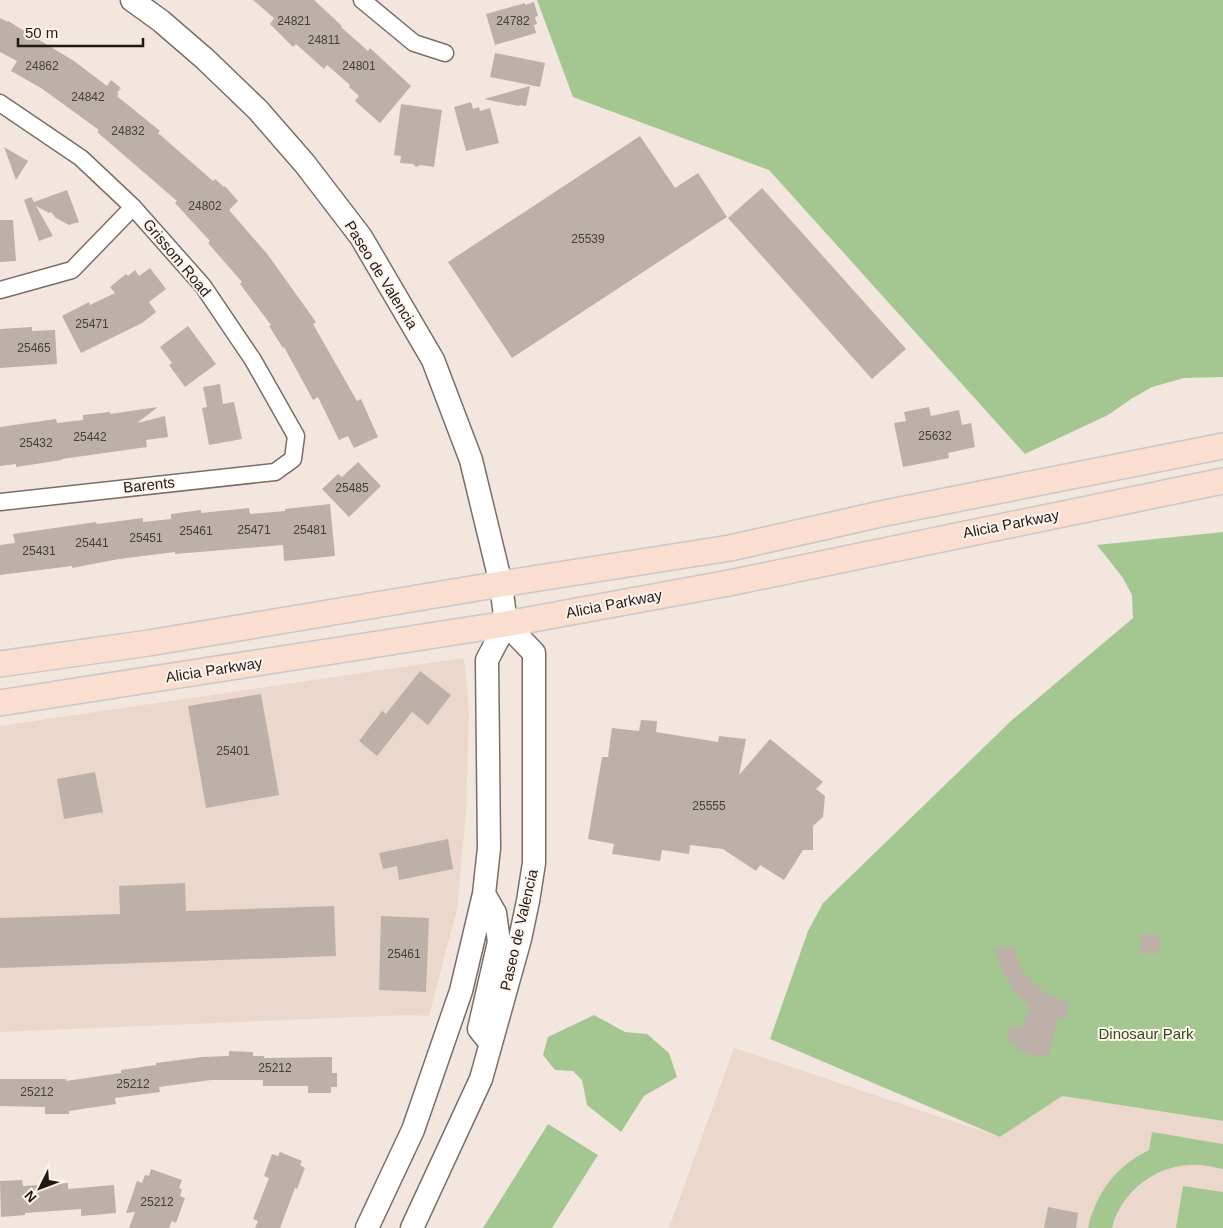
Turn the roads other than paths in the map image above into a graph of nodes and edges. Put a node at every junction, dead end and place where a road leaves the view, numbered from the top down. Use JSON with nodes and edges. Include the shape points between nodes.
{"nodes":[{"id":1,"x":132,"y":0,"type":"edge"},
{"id":2,"x":362,"y":0,"type":"edge"},
{"id":3,"x":444,"y":54,"type":"dead end"},
{"id":4,"x":0,"y":102,"type":"edge"},
{"id":5,"x":133,"y":206,"type":"junction"},
{"id":6,"x":0,"y":290,"type":"edge"},
{"id":7,"x":1223,"y":446,"type":"edge"},
{"id":8,"x":293,"y":459,"type":"joint"},
{"id":9,"x":1223,"y":481,"type":"edge"},
{"id":10,"x":0,"y":502,"type":"edge"},
{"id":11,"x":885,"y":513,"type":"junction"},
{"id":12,"x":894,"y":548,"type":"junction"},
{"id":13,"x":501,"y":584,"type":"junction"},
{"id":14,"x":506,"y":624,"type":"junction"},
{"id":15,"x":0,"y":664,"type":"edge"},
{"id":16,"x":0,"y":703,"type":"edge"},
{"id":17,"x":484,"y":894,"type":"junction"},
{"id":18,"x":491,"y":1044,"type":"junction"},
{"id":19,"x":367,"y":1228,"type":"edge"},
{"id":20,"x":412,"y":1228,"type":"edge"}],
"edges":[{"from":1,"to":13,"type":"main road","name":"Paseo de Valencia","via":[[205,59],[258,110],[361,237],[432,360],[471,460]]},
{"from":2,"to":3,"type":"street","via":[[414,43]]},
{"from":4,"to":5,"type":"street","name":"Grissom Road","via":[[81,158]]},
{"from":5,"to":6,"type":"street","via":[[72,270]]},
{"from":5,"to":8,"type":"street","name":"Grissom Road","via":[[203,286],[253,360],[296,436]]},
{"from":7,"to":11,"type":"main road"},
{"from":8,"to":10,"type":"street","name":"Barents","via":[[275,472]]},
{"from":9,"to":12,"type":"main road","name":"Alicia Parkway"},
{"from":11,"to":12,"type":"main road"},
{"from":11,"to":13,"type":"main road","via":[[730,548]]},
{"from":12,"to":14,"type":"main road","name":"Alicia Parkway"},
{"from":13,"to":14,"type":"main road","name":"Paseo de Valencia"},
{"from":13,"to":15,"type":"main road","via":[[149,643]]},
{"from":14,"to":16,"type":"main road","name":"Alicia Parkway"},
{"from":14,"to":17,"type":"main road","via":[[487,660],[489,848]]},
{"from":14,"to":18,"type":"main road","name":"Paseo de Valencia","via":[[534,653],[534,863],[520,939]]},
{"from":17,"to":18,"type":"main road","via":[[495,913],[499,942],[479,1028]]},
{"from":17,"to":19,"type":"main road","via":[[461,990],[419,1111]]},
{"from":18,"to":20,"type":"main road","name":"Paseo de Valencia","via":[[481,1079]]}]}
